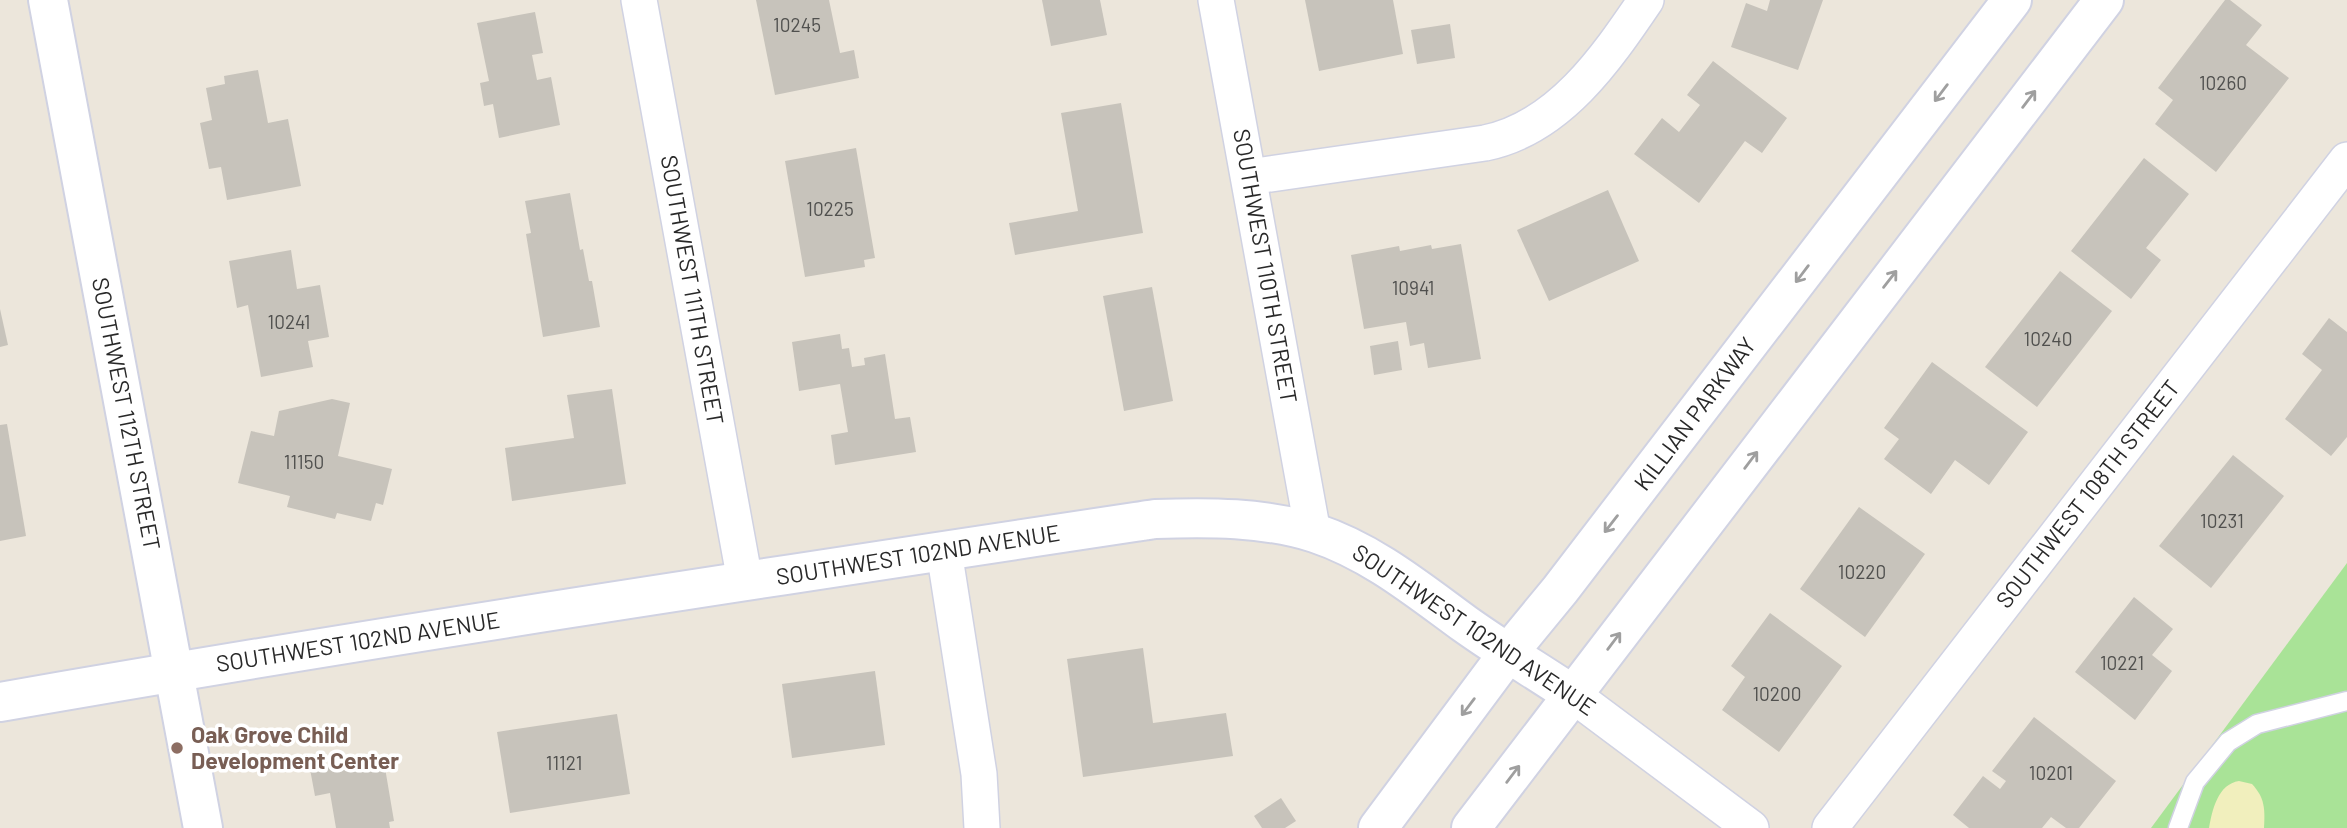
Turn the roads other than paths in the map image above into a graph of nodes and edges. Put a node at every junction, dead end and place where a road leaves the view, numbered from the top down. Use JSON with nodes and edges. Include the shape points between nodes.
{"nodes":[{"id":1,"x":48,"y":0,"type":"edge"},
{"id":2,"x":639,"y":0,"type":"edge"},
{"id":3,"x":1216,"y":0,"type":"edge"},
{"id":4,"x":2012,"y":0,"type":"edge"},
{"id":5,"x":2104,"y":0,"type":"edge"},
{"id":6,"x":1639,"y":10,"type":"edge"},
{"id":7,"x":2347,"y":160,"type":"edge"},
{"id":8,"x":1249,"y":177,"type":"junction"},
{"id":9,"x":1313,"y":533,"type":"junction"},
{"id":10,"x":944,"y":551,"type":"junction"},
{"id":11,"x":746,"y":580,"type":"junction"},
{"id":12,"x":1510,"y":653,"type":"junction"},
{"id":13,"x":174,"y":672,"type":"junction"},
{"id":14,"x":1573,"y":695,"type":"junction"},
{"id":15,"x":2347,"y":701,"type":"edge"},
{"id":16,"x":0,"y":702,"type":"edge"},
{"id":17,"x":203,"y":828,"type":"edge"},
{"id":18,"x":982,"y":828,"type":"edge"},
{"id":19,"x":1378,"y":828,"type":"edge"},
{"id":20,"x":1471,"y":828,"type":"edge"},
{"id":21,"x":1751,"y":828,"type":"edge"},
{"id":22,"x":1830,"y":828,"type":"edge"},
{"id":23,"x":2178,"y":828,"type":"edge"}],
"edges":[{"from":1,"to":13,"type":"street","name":"SOUTHWEST 112TH STREET"},
{"from":2,"to":11,"type":"street","name":"SOUTHWEST 111TH STREET"},
{"from":3,"to":8,"type":"street","name":"SOUTHWEST 110TH STREET"},
{"from":4,"to":12,"type":"street","name":"KILLIAN PARKWAY","one_way":true},
{"from":14,"to":5,"type":"street","one_way":true},
{"from":6,"to":8,"type":"street","via":[[1574,92],[1542,120],[1521,131],[1485,143]]},
{"from":7,"to":22,"type":"street","name":"SOUTHWEST 108TH STREET"},
{"from":8,"to":9,"type":"street","name":"SOUTHWEST 110TH STREET"},
{"from":9,"to":10,"type":"street","name":"SOUTHWEST 102ND AVENUE","via":[[1282,524],[1203,517],[1155,519]]},
{"from":9,"to":12,"type":"street","name":"SOUTHWEST 102ND AVENUE","via":[[1368,556]]},
{"from":10,"to":11,"type":"street","name":"SOUTHWEST 102ND AVENUE"},
{"from":10,"to":18,"type":"street","via":[[979,774]]},
{"from":11,"to":13,"type":"street","name":"SOUTHWEST 102ND AVENUE"},
{"from":12,"to":14,"type":"street","name":"SOUTHWEST 102ND AVENUE"},
{"from":12,"to":19,"type":"street","name":"KILLIAN PARKWAY","one_way":true},
{"from":13,"to":16,"type":"street","name":"SOUTHWEST 102ND AVENUE"},
{"from":13,"to":17,"type":"street","name":"SOUTHWEST 112TH STREET"},
{"from":20,"to":14,"type":"street","one_way":true},
{"from":14,"to":21,"type":"street","name":"SOUTHWEST 102ND AVENUE"},
{"from":15,"to":23,"type":"lane","via":[[2257,724],[2228,742],[2195,782]]}]}
